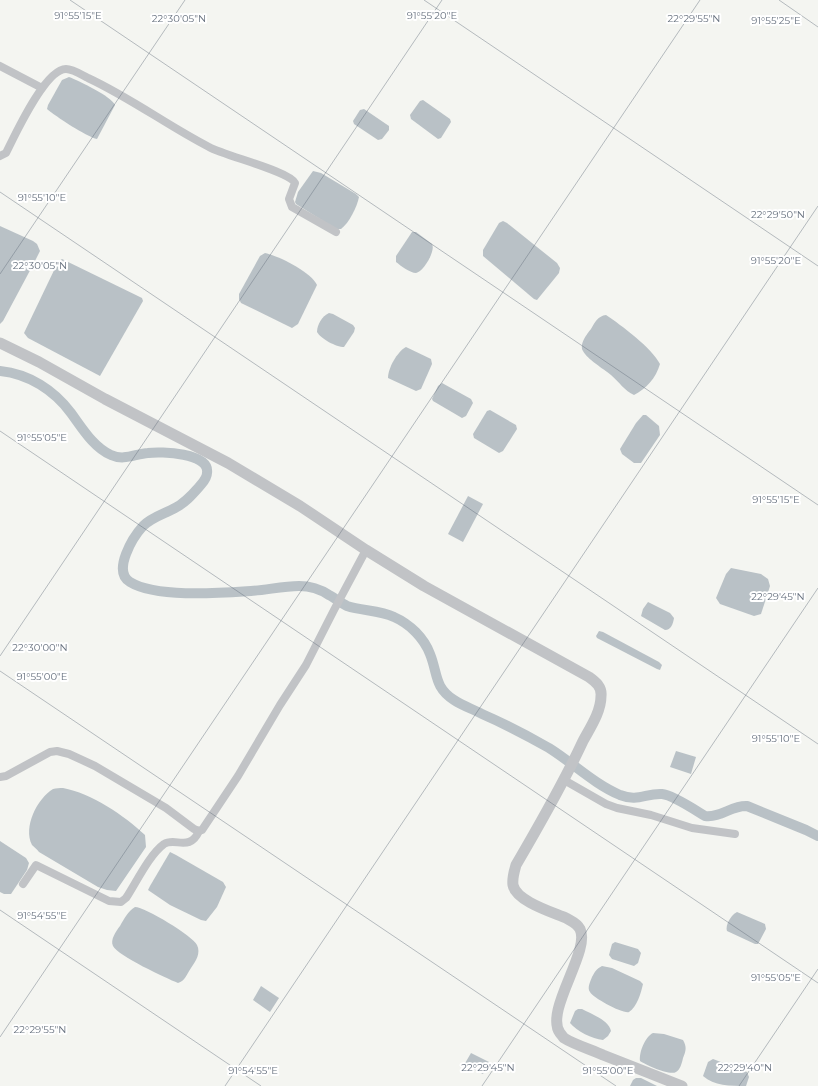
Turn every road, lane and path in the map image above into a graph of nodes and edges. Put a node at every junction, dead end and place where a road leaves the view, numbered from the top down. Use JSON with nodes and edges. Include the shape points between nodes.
{"nodes":[{"id":1,"x":0,"y":66,"type":"edge"},
{"id":2,"x":42,"y":88,"type":"junction"},
{"id":3,"x":0,"y":156,"type":"edge"},
{"id":4,"x":336,"y":232,"type":"dead end"},
{"id":5,"x":0,"y":343,"type":"edge"},
{"id":6,"x":366,"y":550,"type":"junction"},
{"id":7,"x":566,"y":776,"type":"junction"},
{"id":8,"x":0,"y":777,"type":"edge"},
{"id":9,"x":199,"y":831,"type":"junction"},
{"id":10,"x":736,"y":834,"type":"dead end"},
{"id":11,"x":23,"y":884,"type":"dead end"},
{"id":12,"x":682,"y":1086,"type":"edge"}],
"edges":[{"from":1,"to":2,"type":"street"},
{"from":2,"to":3,"type":"street","via":[[6,153]]},
{"from":2,"to":4,"type":"street","via":[[58,71],[66,69],[112,89],[210,148],[293,180],[295,183],[289,199],[292,206]]},
{"from":5,"to":6,"type":"street","via":[[228,463],[300,506]]},
{"from":6,"to":7,"type":"street","via":[[424,586],[597,683],[602,695],[600,706]]},
{"from":6,"to":9,"type":"street","via":[[306,665],[206,826]]},
{"from":7,"to":10,"type":"street","via":[[606,804],[651,814],[692,828]]},
{"from":7,"to":12,"type":"street","via":[[516,865],[513,876],[513,886],[518,894],[580,928],[582,945],[558,1012],[559,1031],[564,1037],[588,1048]]},
{"from":8,"to":9,"type":"street","via":[[50,752],[69,754],[95,766],[166,808]]},
{"from":9,"to":11,"type":"street","via":[[192,841],[170,842],[160,847],[121,902],[103,898],[36,865]]}]}
